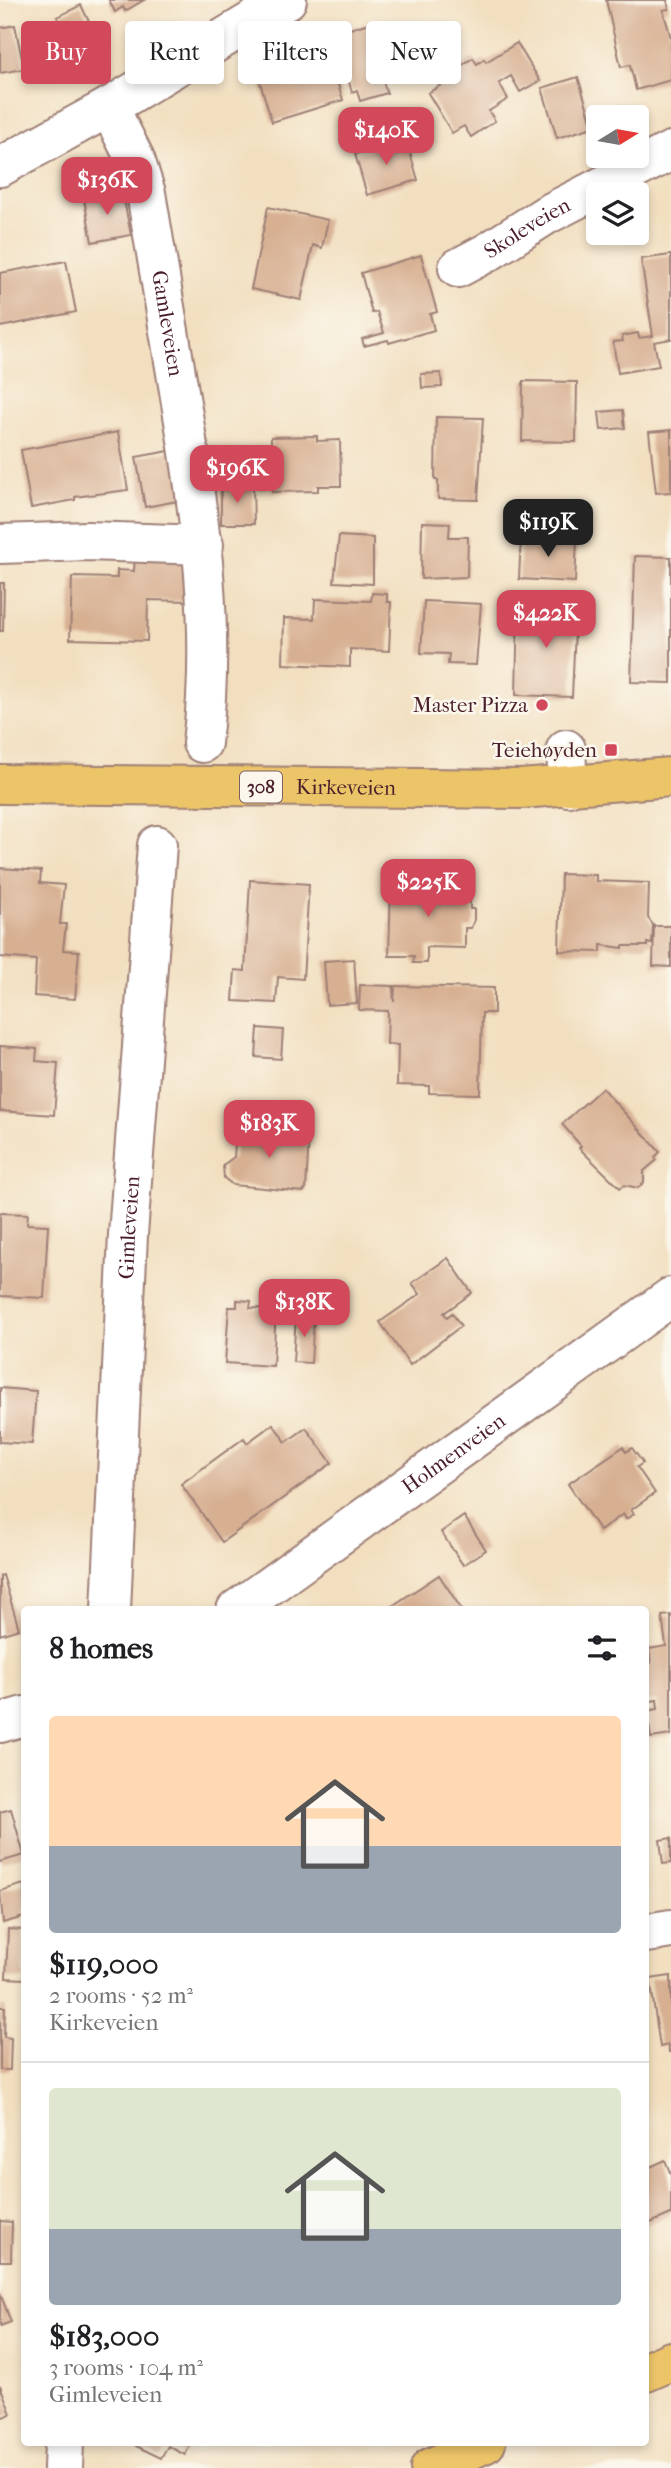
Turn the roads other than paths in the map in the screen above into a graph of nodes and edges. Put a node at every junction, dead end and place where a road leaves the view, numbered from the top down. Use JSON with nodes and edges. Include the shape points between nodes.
{"nodes":[{"id":1,"x":287,"y":0,"type":"edge"},
{"id":2,"x":109,"y":107,"type":"junction"},
{"id":3,"x":671,"y":150,"type":"edge"},
{"id":4,"x":0,"y":167,"type":"edge"},
{"id":5,"x":458,"y":268,"type":"dead end"},
{"id":6,"x":0,"y":544,"type":"edge"},
{"id":7,"x":204,"y":545,"type":"junction"},
{"id":8,"x":202,"y":743,"type":"dead end"},
{"id":9,"x":566,"y":750,"type":"dead end"},
{"id":10,"x":671,"y":777,"type":"edge"},
{"id":11,"x":0,"y":784,"type":"edge"},
{"id":12,"x":568,"y":787,"type":"junction"},
{"id":13,"x":671,"y":794,"type":"edge"},
{"id":14,"x":157,"y":845,"type":"dead end"},
{"id":15,"x":671,"y":1297,"type":"edge"},
{"id":16,"x":111,"y":1606,"type":"edge"},
{"id":17,"x":242,"y":1606,"type":"edge"},
{"id":18,"x":21,"y":1717,"type":"edge"},
{"id":19,"x":0,"y":1723,"type":"edge"},
{"id":20,"x":671,"y":1929,"type":"edge"},
{"id":21,"x":649,"y":1933,"type":"edge"},
{"id":22,"x":671,"y":2361,"type":"edge"},
{"id":23,"x":649,"y":2371,"type":"edge"},
{"id":24,"x":64,"y":2446,"type":"edge"},
{"id":25,"x":479,"y":2446,"type":"edge"},
{"id":26,"x":63,"y":2468,"type":"edge"},
{"id":27,"x":430,"y":2468,"type":"edge"}],
"edges":[{"from":1,"to":2,"type":"street"},
{"from":2,"to":4,"type":"street"},
{"from":2,"to":7,"type":"street","name":"Gamleveien","via":[[146,192]]},
{"from":3,"to":5,"type":"street","name":"Skoleveien","via":[[546,215]]},
{"from":6,"to":7,"type":"street"},
{"from":7,"to":8,"type":"street","via":[[208,691]]},
{"from":9,"to":12,"type":"street"},
{"from":10,"to":12,"type":"main road","name":"Kirkeveien","number":"308"},
{"from":11,"to":12,"type":"main road","name":"Kirkeveien","number":"308"},
{"from":12,"to":13,"type":"main road","name":"Kirkeveien","number":"308"},
{"from":14,"to":16,"type":"street","name":"Gimleveien","via":[[128,1235]]},
{"from":15,"to":17,"type":"street","name":"Holmenveien"},
{"from":18,"to":19,"type":"street"},
{"from":20,"to":21,"type":"street"},
{"from":22,"to":23,"type":"main road"},
{"from":24,"to":26,"type":"street"},
{"from":25,"to":27,"type":"main road"}]}
